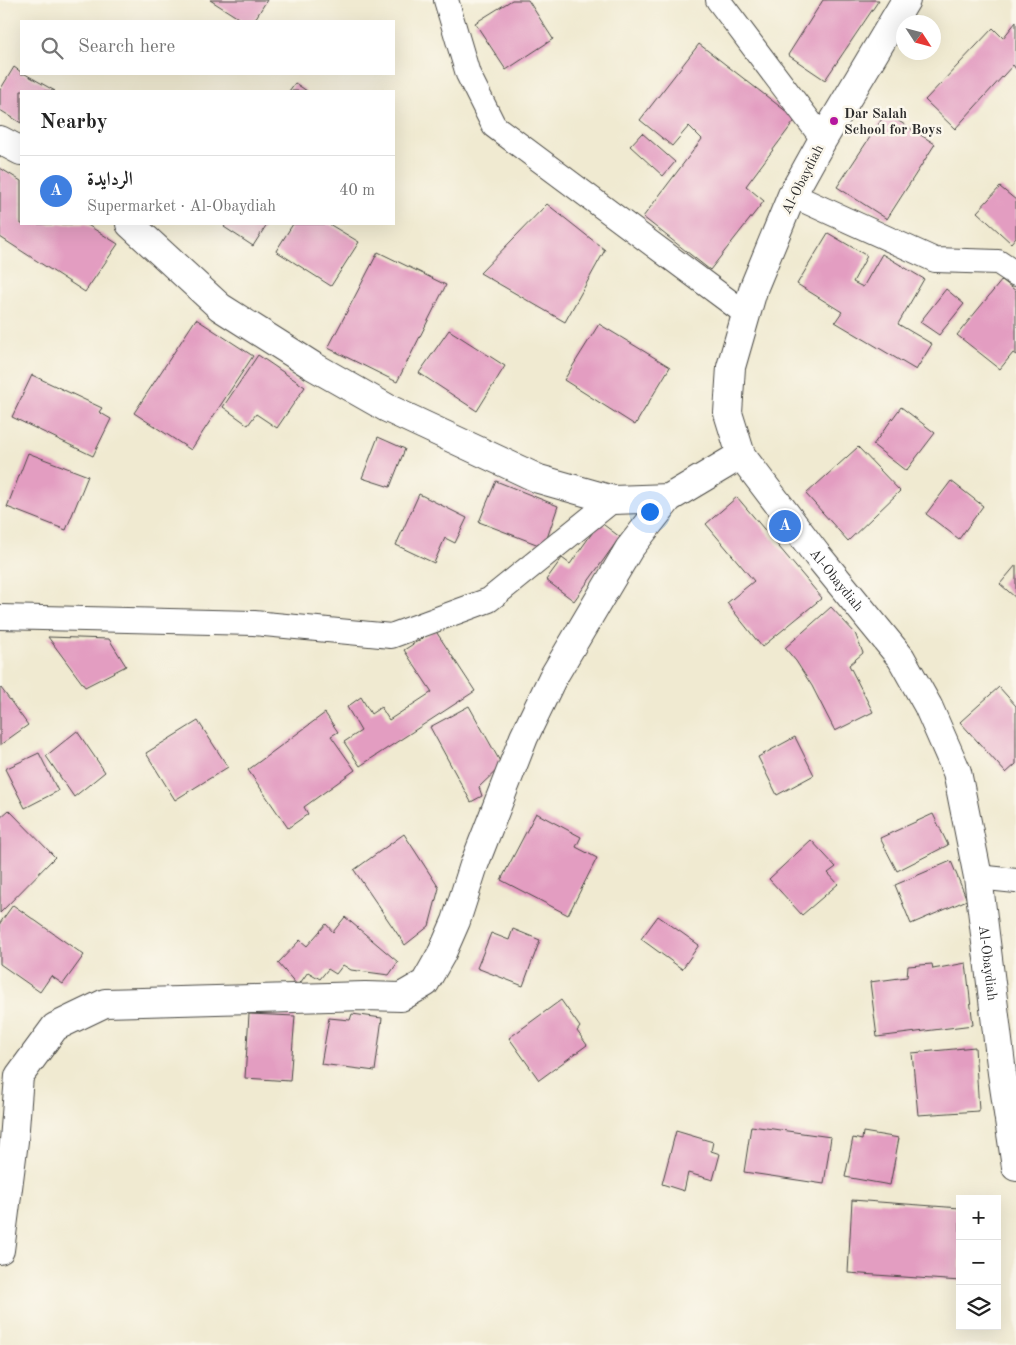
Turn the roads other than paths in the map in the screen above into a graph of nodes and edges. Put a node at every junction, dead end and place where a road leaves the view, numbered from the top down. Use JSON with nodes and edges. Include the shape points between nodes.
{"nodes":[{"id":1,"x":718,"y":0,"type":"edge"},
{"id":2,"x":906,"y":0,"type":"edge"},
{"id":3,"x":454,"y":3,"type":"edge"},
{"id":4,"x":823,"y":139,"type":"junction"},
{"id":5,"x":0,"y":140,"type":"edge"},
{"id":6,"x":20,"y":150,"type":"edge"},
{"id":7,"x":792,"y":195,"type":"junction"},
{"id":8,"x":131,"y":225,"type":"edge"},
{"id":9,"x":1016,"y":274,"type":"edge"},
{"id":10,"x":746,"y":314,"type":"junction"},
{"id":11,"x":740,"y":455,"type":"junction"},
{"id":12,"x":669,"y":498,"type":"junction"},
{"id":13,"x":613,"y":500,"type":"junction"},
{"id":14,"x":0,"y":618,"type":"edge"},
{"id":15,"x":978,"y":877,"type":"junction"},
{"id":16,"x":1016,"y":881,"type":"edge"},
{"id":17,"x":1016,"y":1167,"type":"edge"},
{"id":18,"x":0,"y":1250,"type":"edge"}],
"edges":[{"from":1,"to":4,"type":"street"},
{"from":2,"to":4,"type":"street","name":"Al-Obaydiah"},
{"from":3,"to":10,"type":"street","via":[[468,74],[494,126]]},
{"from":4,"to":7,"type":"street","name":"Al-Obaydiah"},
{"from":5,"to":6,"type":"street"},
{"from":7,"to":9,"type":"street","via":[[935,260],[998,262]]},
{"from":7,"to":10,"type":"street","name":"Al-Obaydiah"},
{"from":8,"to":13,"type":"street","via":[[220,307],[387,408],[539,479]]},
{"from":10,"to":11,"type":"street","name":"Al-Obaydiah","via":[[731,367],[728,413]]},
{"from":11,"to":12,"type":"street"},
{"from":11,"to":15,"type":"street","name":"Al-Obaydiah","via":[[901,658],[928,706],[957,772]]},
{"from":12,"to":13,"type":"street"},
{"from":12,"to":18,"type":"street","via":[[629,548],[552,679],[520,746],[456,921],[426,983],[401,997],[105,1003],[55,1027],[19,1076]]},
{"from":13,"to":14,"type":"street","via":[[489,600],[391,636],[254,623]]},
{"from":15,"to":16,"type":"street"},
{"from":15,"to":17,"type":"street","name":"Al-Obaydiah"}]}
